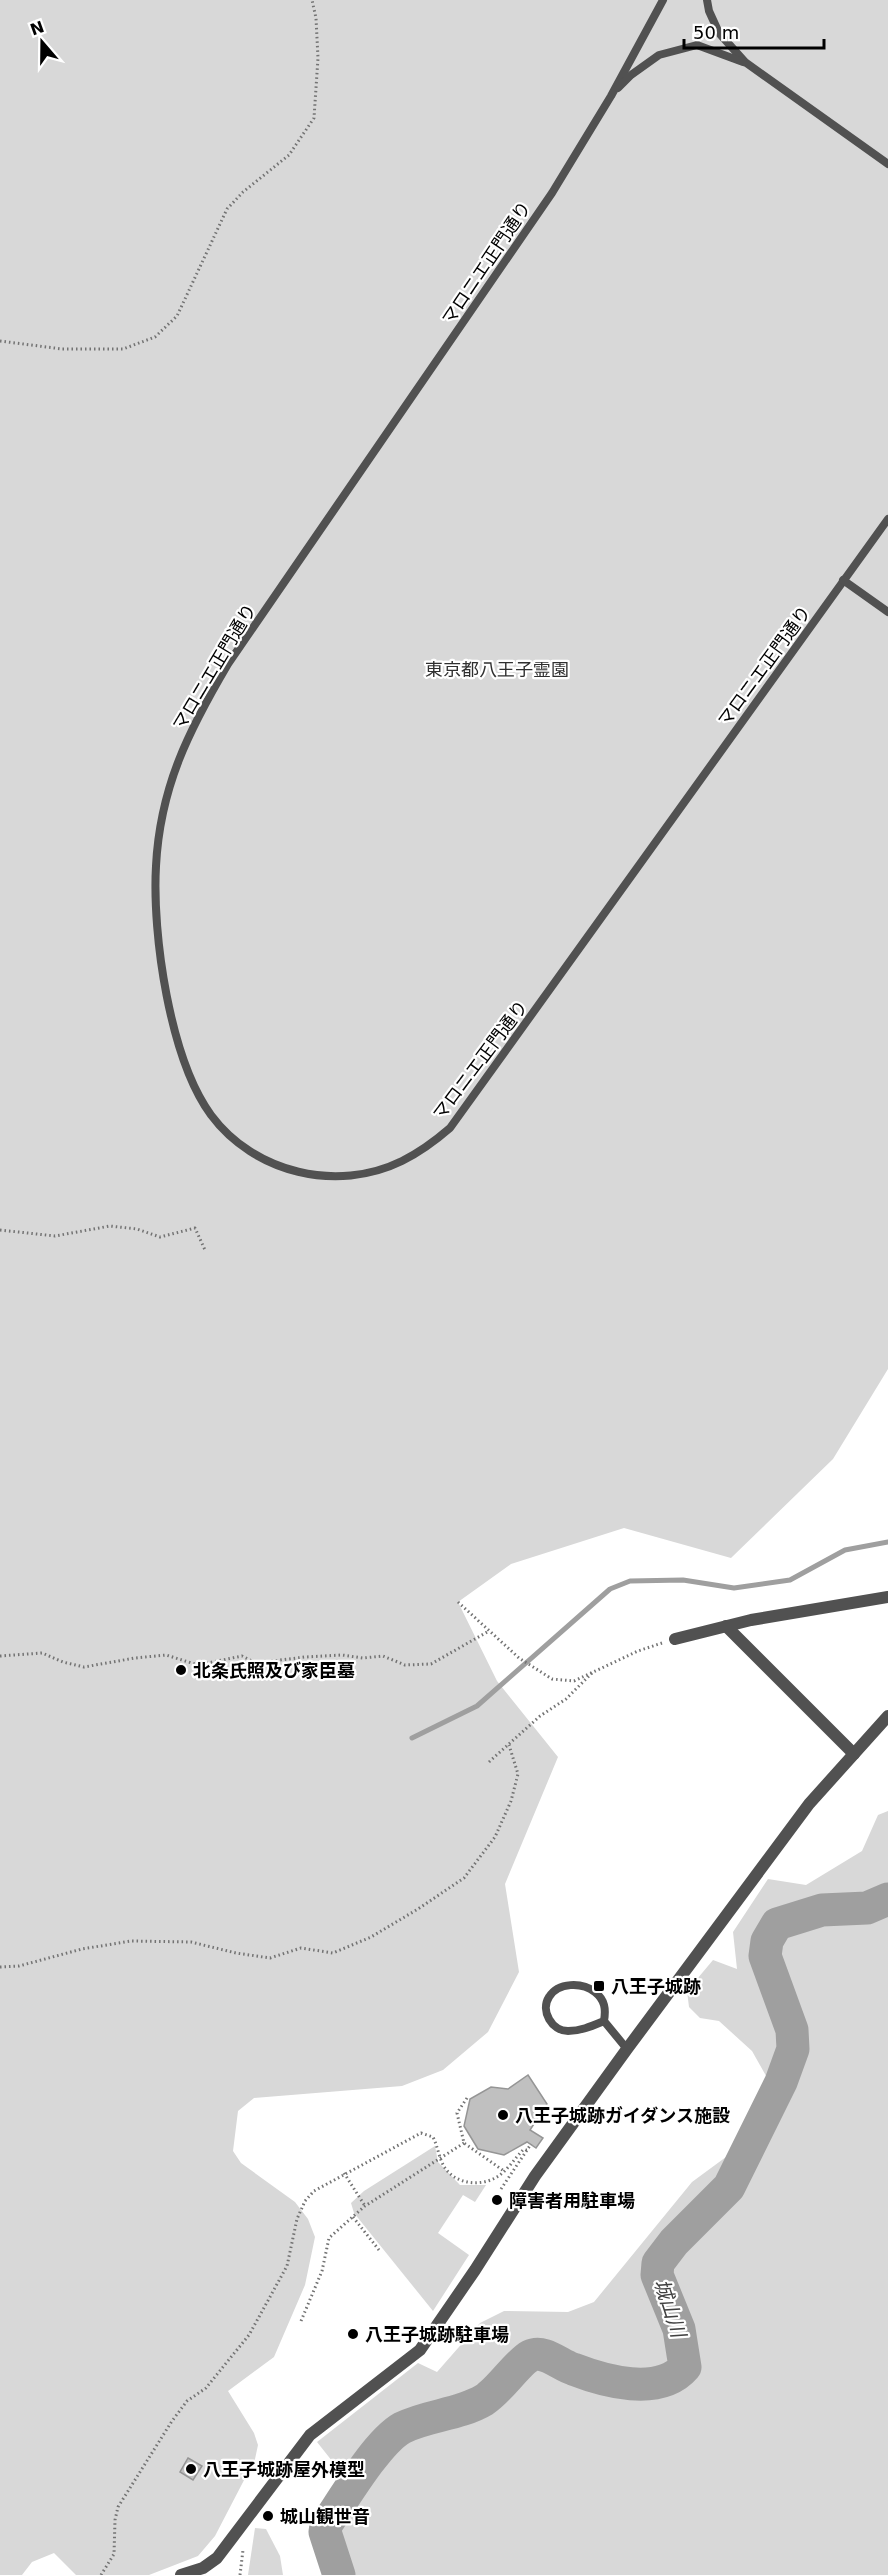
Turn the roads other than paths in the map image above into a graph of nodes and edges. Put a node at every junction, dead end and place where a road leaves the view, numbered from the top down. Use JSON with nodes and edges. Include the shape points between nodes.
{"nodes":[{"id":1,"x":663,"y":0,"type":"edge"},
{"id":2,"x":706,"y":0,"type":"edge"},
{"id":3,"x":745,"y":62,"type":"junction"},
{"id":4,"x":611,"y":96,"type":"junction"},
{"id":5,"x":888,"y":164,"type":"edge"},
{"id":6,"x":888,"y":519,"type":"edge"},
{"id":7,"x":843,"y":580,"type":"junction"},
{"id":8,"x":888,"y":612,"type":"edge"},
{"id":9,"x":888,"y":1597,"type":"edge"},
{"id":10,"x":726,"y":1626,"type":"junction"},
{"id":11,"x":675,"y":1639,"type":"road end"},
{"id":12,"x":888,"y":1716,"type":"edge"},
{"id":13,"x":854,"y":1754,"type":"junction"},
{"id":14,"x":604,"y":2021,"type":"junction"},
{"id":15,"x":627,"y":2049,"type":"junction"},
{"id":16,"x":181,"y":2575,"type":"edge"}],
"edges":[{"from":1,"to":4,"type":"lane","name":"マロニエ正門通り"},
{"from":2,"to":3,"type":"lane","via":[[719,33]]},
{"from":3,"to":4,"type":"lane","via":[[697,45],[659,55]]},
{"from":3,"to":5,"type":"lane"},
{"from":4,"to":7,"type":"lane","name":"マロニエ正門通り","via":[[552,193],[228,664],[187,736],[172,776],[156,865],[159,954],[170,1011],[188,1071],[211,1115],[265,1161],[302,1174],[334,1177],[369,1172],[401,1162],[436,1140],[470,1102]]},
{"from":6,"to":7,"type":"lane","name":"マロニエ正門通り"},
{"from":7,"to":8,"type":"lane"},
{"from":9,"to":10,"type":"street"},
{"from":10,"to":11,"type":"street"},
{"from":10,"to":13,"type":"street"},
{"from":12,"to":13,"type":"street"},
{"from":13,"to":15,"type":"street","via":[[809,1804]]},
{"from":14,"to":14,"type":"lane","via":[[583,2029],[557,2028],[545,2009],[548,1998],[557,1989],[586,1986],[603,2001]]},
{"from":14,"to":15,"type":"lane"},
{"from":15,"to":16,"type":"street","via":[[535,2176],[420,2350],[310,2435],[217,2558],[203,2568]]}]}
